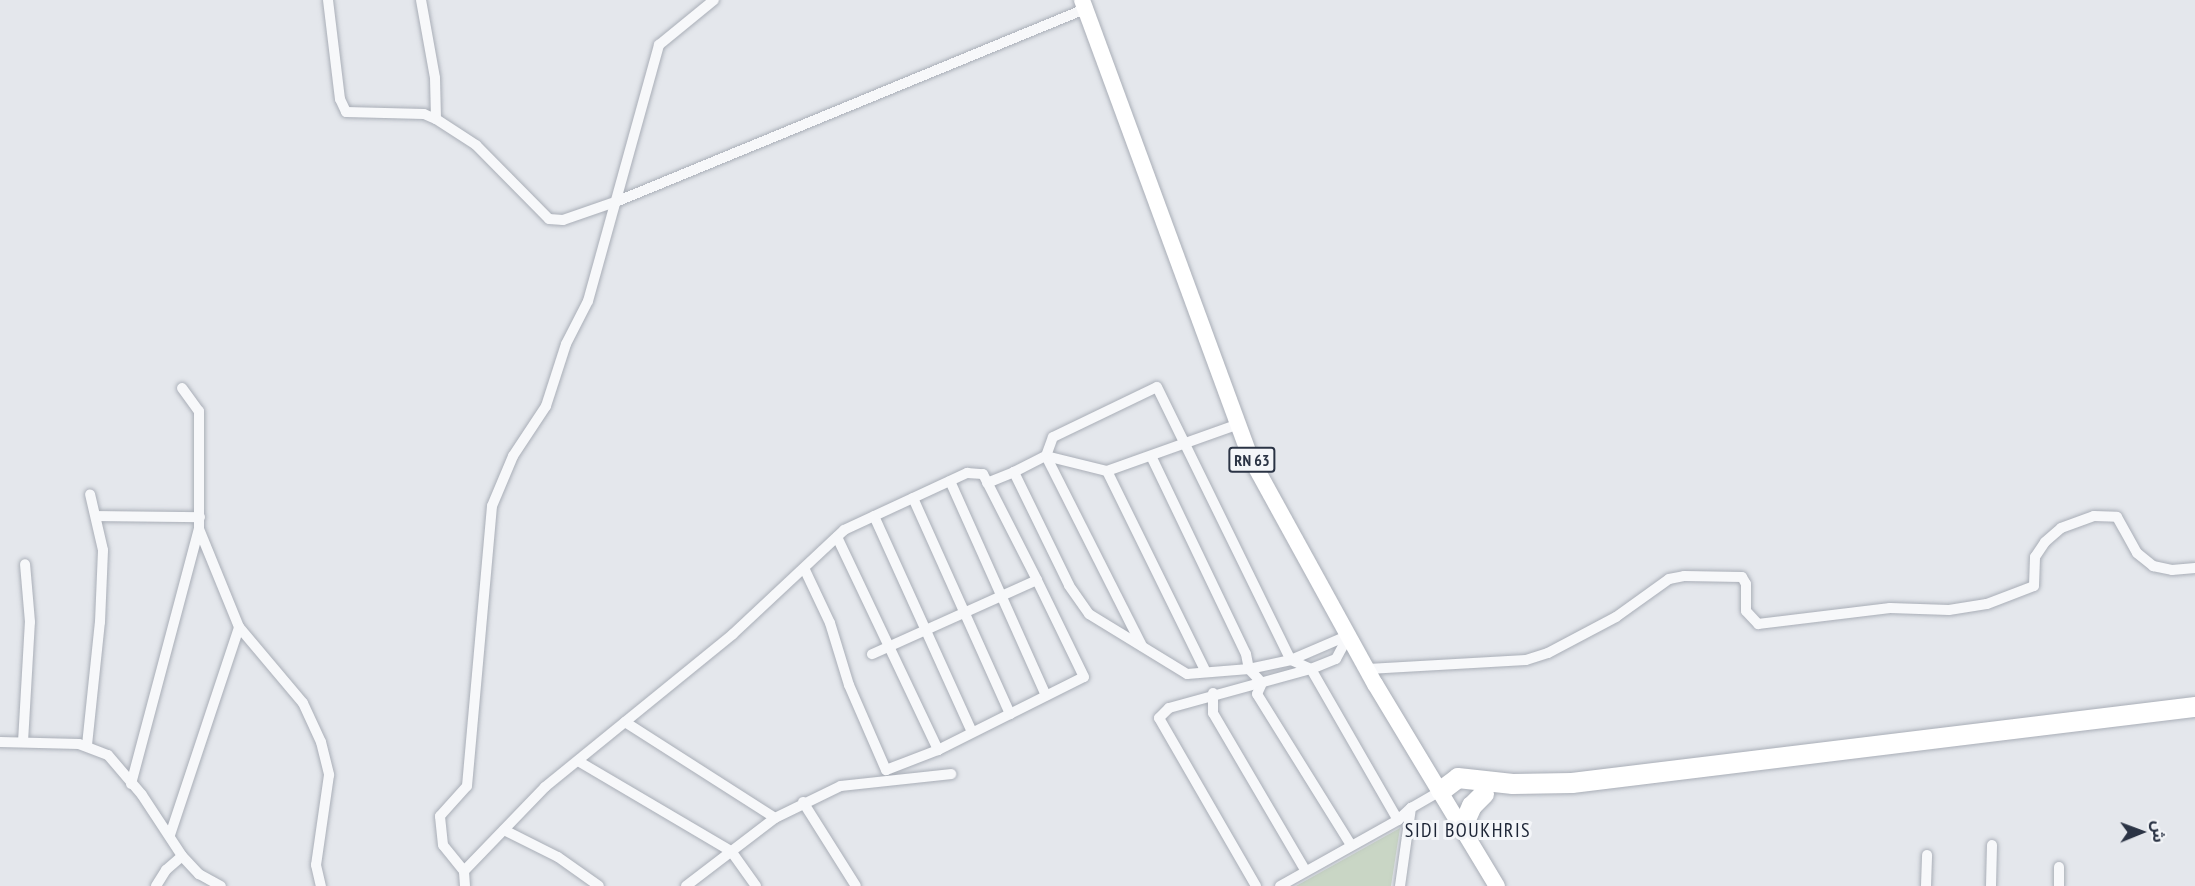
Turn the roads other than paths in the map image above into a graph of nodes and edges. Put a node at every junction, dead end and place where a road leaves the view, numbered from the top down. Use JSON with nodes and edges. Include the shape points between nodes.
{"nodes":[{"id":1,"x":328,"y":0,"type":"edge"},
{"id":2,"x":421,"y":0,"type":"edge"},
{"id":3,"x":714,"y":0,"type":"edge"},
{"id":4,"x":1084,"y":4,"type":"edge"},
{"id":5,"x":436,"y":119,"type":"junction"},
{"id":6,"x":618,"y":201,"type":"junction"},
{"id":7,"x":182,"y":388,"type":"dead end"},
{"id":8,"x":1236,"y":425,"type":"junction"},
{"id":9,"x":1185,"y":444,"type":"junction"},
{"id":10,"x":1046,"y":456,"type":"junction"},
{"id":11,"x":1152,"y":458,"type":"junction"},
{"id":12,"x":1107,"y":471,"type":"junction"},
{"id":13,"x":1014,"y":472,"type":"junction"},
{"id":14,"x":950,"y":481,"type":"junction"},
{"id":15,"x":987,"y":483,"type":"junction"},
{"id":16,"x":90,"y":494,"type":"dead end"},
{"id":17,"x":913,"y":498,"type":"junction"},
{"id":18,"x":98,"y":516,"type":"junction"},
{"id":19,"x":873,"y":516,"type":"junction"},
{"id":20,"x":200,"y":517,"type":"junction"},
{"id":21,"x":199,"y":529,"type":"junction"},
{"id":22,"x":837,"y":537,"type":"junction"},
{"id":23,"x":25,"y":564,"type":"dead end"},
{"id":24,"x":804,"y":568,"type":"junction"},
{"id":25,"x":2195,"y":568,"type":"edge"},
{"id":26,"x":1037,"y":580,"type":"junction"},
{"id":27,"x":1002,"y":597,"type":"junction"},
{"id":28,"x":965,"y":613,"type":"junction"},
{"id":29,"x":240,"y":627,"type":"junction"},
{"id":30,"x":926,"y":630,"type":"junction"},
{"id":31,"x":1349,"y":635,"type":"junction"},
{"id":32,"x":889,"y":647,"type":"junction"},
{"id":33,"x":1143,"y":647,"type":"junction"},
{"id":34,"x":872,"y":654,"type":"dead end"},
{"id":35,"x":1291,"y":660,"type":"junction"},
{"id":36,"x":1249,"y":669,"type":"junction"},
{"id":37,"x":1311,"y":669,"type":"junction"},
{"id":38,"x":1368,"y":669,"type":"junction"},
{"id":39,"x":1206,"y":672,"type":"junction"},
{"id":40,"x":1262,"y":683,"type":"junction"},
{"id":41,"x":1213,"y":693,"type":"junction"},
{"id":42,"x":1046,"y":696,"type":"junction"},
{"id":43,"x":2195,"y":707,"type":"edge"},
{"id":44,"x":1010,"y":714,"type":"junction"},
{"id":45,"x":2195,"y":720,"type":"edge"},
{"id":46,"x":625,"y":722,"type":"junction"},
{"id":47,"x":972,"y":732,"type":"junction"},
{"id":48,"x":0,"y":742,"type":"edge"},
{"id":49,"x":23,"y":742,"type":"junction"},
{"id":50,"x":87,"y":745,"type":"junction"},
{"id":51,"x":938,"y":750,"type":"junction"},
{"id":52,"x":578,"y":761,"type":"junction"},
{"id":53,"x":951,"y":774,"type":"dead end"},
{"id":54,"x":131,"y":784,"type":"junction"},
{"id":55,"x":1441,"y":791,"type":"junction"},
{"id":56,"x":1484,"y":794,"type":"junction"},
{"id":57,"x":803,"y":802,"type":"junction"},
{"id":58,"x":1411,"y":808,"type":"junction"},
{"id":59,"x":775,"y":818,"type":"junction"},
{"id":60,"x":1398,"y":820,"type":"junction"},
{"id":61,"x":1463,"y":826,"type":"junction"},
{"id":62,"x":504,"y":830,"type":"junction"},
{"id":63,"x":170,"y":835,"type":"junction"},
{"id":64,"x":1992,"y":844,"type":"dead end"},
{"id":65,"x":1350,"y":845,"type":"junction"},
{"id":66,"x":731,"y":851,"type":"junction"},
{"id":67,"x":1927,"y":855,"type":"dead end"},
{"id":68,"x":182,"y":856,"type":"junction"},
{"id":69,"x":2059,"y":867,"type":"dead end"},
{"id":70,"x":1305,"y":870,"type":"junction"},
{"id":71,"x":464,"y":872,"type":"junction"},
{"id":72,"x":156,"y":886,"type":"edge"},
{"id":73,"x":221,"y":886,"type":"edge"},
{"id":74,"x":321,"y":886,"type":"edge"},
{"id":75,"x":465,"y":886,"type":"edge"},
{"id":76,"x":599,"y":886,"type":"edge"},
{"id":77,"x":686,"y":886,"type":"edge"},
{"id":78,"x":756,"y":886,"type":"edge"},
{"id":79,"x":856,"y":886,"type":"edge"},
{"id":80,"x":1256,"y":886,"type":"edge"},
{"id":81,"x":1280,"y":886,"type":"edge"},
{"id":82,"x":1400,"y":886,"type":"edge"},
{"id":83,"x":1497,"y":886,"type":"edge"},
{"id":84,"x":1926,"y":886,"type":"edge"},
{"id":85,"x":1992,"y":886,"type":"edge"},
{"id":86,"x":2059,"y":886,"type":"edge"}],
"edges":[{"from":1,"to":5,"type":"street","via":[[342,107],[346,112],[424,114]]},
{"from":2,"to":5,"type":"street","via":[[435,78]]},
{"from":3,"to":6,"type":"street","via":[[659,45]]},
{"from":4,"to":6,"type":"street"},
{"from":4,"to":8,"type":"main road","number":"RN 63"},
{"from":5,"to":6,"type":"street","via":[[476,145],[549,219],[562,219]]},
{"from":6,"to":71,"type":"street","via":[[588,301],[566,344],[546,406],[513,456],[492,506],[467,786],[440,816],[443,845]]},
{"from":7,"to":20,"type":"street","via":[[199,411]]},
{"from":8,"to":9,"type":"street"},
{"from":8,"to":31,"type":"main road","number":"RN 63"},
{"from":9,"to":10,"type":"street","via":[[1157,387],[1053,437]]},
{"from":9,"to":11,"type":"street"},
{"from":9,"to":35,"type":"street"},
{"from":10,"to":12,"type":"street"},
{"from":10,"to":13,"type":"street"},
{"from":10,"to":33,"type":"street"},
{"from":11,"to":12,"type":"street"},
{"from":11,"to":36,"type":"street","via":[[1246,654]]},
{"from":12,"to":39,"type":"street"},
{"from":13,"to":15,"type":"street"},
{"from":13,"to":33,"type":"street","via":[[1069,585],[1089,614]]},
{"from":14,"to":15,"type":"street","via":[[967,473],[982,474]]},
{"from":14,"to":17,"type":"street"},
{"from":14,"to":27,"type":"street"},
{"from":15,"to":26,"type":"street"},
{"from":16,"to":18,"type":"street"},
{"from":17,"to":19,"type":"street"},
{"from":17,"to":28,"type":"street"},
{"from":18,"to":20,"type":"street"},
{"from":18,"to":50,"type":"street","via":[[103,550],[100,622]]},
{"from":19,"to":22,"type":"street"},
{"from":19,"to":30,"type":"street"},
{"from":20,"to":21,"type":"street"},
{"from":21,"to":29,"type":"street"},
{"from":21,"to":54,"type":"street"},
{"from":22,"to":24,"type":"street"},
{"from":22,"to":32,"type":"street"},
{"from":23,"to":49,"type":"street","via":[[30,622]]},
{"from":24,"to":46,"type":"street","via":[[734,634]]},
{"from":24,"to":51,"type":"street","via":[[830,623],[849,685],[886,770]]},
{"from":25,"to":38,"type":"street","via":[[2172,570],[2152,566],[2137,553],[2117,518],[2094,516],[2061,528],[2045,542],[2035,556],[2034,586],[1988,604],[1949,610],[1902,607],[1758,624],[1746,611],[1746,584],[1742,577],[1684,576],[1669,579],[1616,617],[1548,653],[1526,660]]},
{"from":26,"to":27,"type":"street"},
{"from":26,"to":42,"type":"street","via":[[1084,677]]},
{"from":27,"to":28,"type":"street"},
{"from":27,"to":42,"type":"street"},
{"from":28,"to":30,"type":"street"},
{"from":28,"to":44,"type":"street"},
{"from":29,"to":63,"type":"street"},
{"from":29,"to":74,"type":"street","via":[[303,703],[321,742],[329,775],[316,865]]},
{"from":30,"to":32,"type":"street"},
{"from":30,"to":47,"type":"street"},
{"from":31,"to":35,"type":"street"},
{"from":31,"to":37,"type":"street","via":[[1336,659]]},
{"from":31,"to":38,"type":"main road","number":"RN 63"},
{"from":32,"to":34,"type":"street"},
{"from":32,"to":51,"type":"street"},
{"from":33,"to":39,"type":"street","via":[[1187,674]]},
{"from":35,"to":36,"type":"street"},
{"from":35,"to":37,"type":"street"},
{"from":36,"to":39,"type":"street"},
{"from":36,"to":40,"type":"street"},
{"from":37,"to":40,"type":"street"},
{"from":37,"to":60,"type":"street"},
{"from":38,"to":55,"type":"main road","number":"RN 63"},
{"from":40,"to":41,"type":"street"},
{"from":40,"to":65,"type":"street","via":[[1257,694]]},
{"from":41,"to":70,"type":"street","via":[[1213,713]]},
{"from":41,"to":80,"type":"street","via":[[1169,708],[1160,718]]},
{"from":42,"to":44,"type":"street"},
{"from":43,"to":55,"type":"highway","via":[[1572,783],[1513,784],[1458,778]]},
{"from":44,"to":47,"type":"street"},
{"from":45,"to":56,"type":"highway","via":[[1576,794]]},
{"from":46,"to":52,"type":"street"},
{"from":46,"to":59,"type":"street"},
{"from":47,"to":51,"type":"street"},
{"from":48,"to":49,"type":"street"},
{"from":49,"to":50,"type":"street"},
{"from":50,"to":54,"type":"street","via":[[108,755]]},
{"from":52,"to":62,"type":"street","via":[[545,787]]},
{"from":52,"to":66,"type":"street"},
{"from":53,"to":57,"type":"street","via":[[841,786]]},
{"from":54,"to":63,"type":"street"},
{"from":55,"to":56,"type":"highway"},
{"from":55,"to":58,"type":"street"},
{"from":55,"to":61,"type":"main road","number":"RN 63"},
{"from":56,"to":61,"type":"highway","via":[[1472,806]]},
{"from":57,"to":59,"type":"street"},
{"from":57,"to":79,"type":"street"},
{"from":58,"to":60,"type":"street"},
{"from":58,"to":82,"type":"street"},
{"from":59,"to":66,"type":"street"},
{"from":60,"to":65,"type":"street"},
{"from":61,"to":83,"type":"main road","number":"RN 63"},
{"from":62,"to":71,"type":"street"},
{"from":62,"to":76,"type":"street","via":[[558,857]]},
{"from":63,"to":68,"type":"street"},
{"from":64,"to":85,"type":"street"},
{"from":65,"to":70,"type":"street"},
{"from":66,"to":77,"type":"street"},
{"from":66,"to":78,"type":"street"},
{"from":67,"to":84,"type":"street"},
{"from":68,"to":72,"type":"street"},
{"from":68,"to":73,"type":"street","via":[[199,874]]},
{"from":69,"to":86,"type":"street"},
{"from":70,"to":81,"type":"street"},
{"from":71,"to":75,"type":"street"}]}
